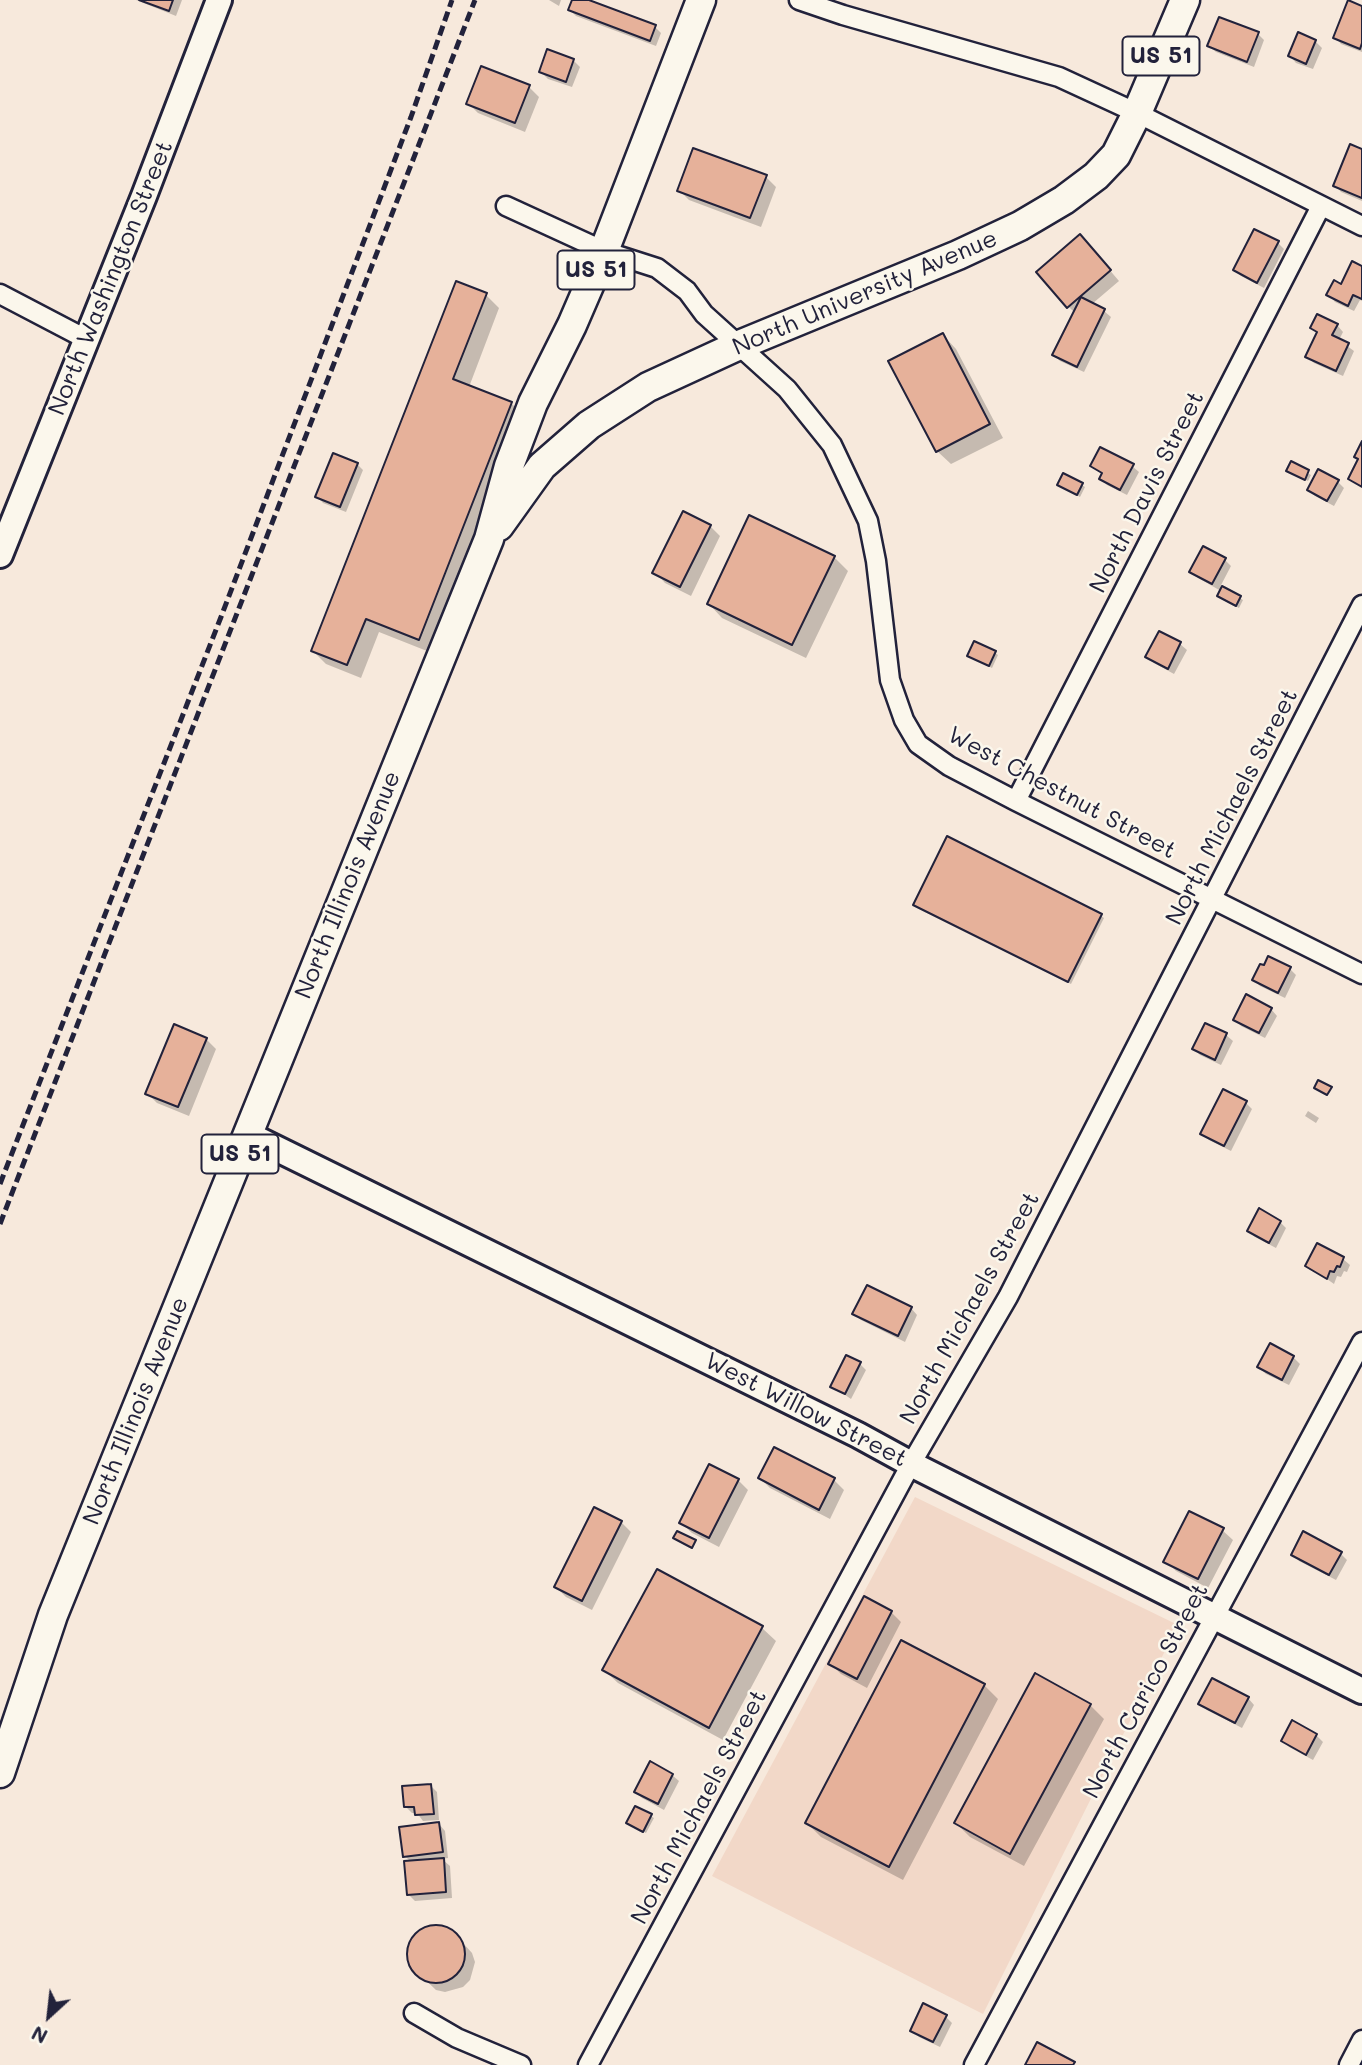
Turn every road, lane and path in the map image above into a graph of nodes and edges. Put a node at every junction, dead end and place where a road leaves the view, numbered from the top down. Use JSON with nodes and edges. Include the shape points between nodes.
{"nodes":[{"id":1,"x":219,"y":0,"type":"edge"},
{"id":2,"x":701,"y":0,"type":"edge"},
{"id":3,"x":799,"y":0,"type":"edge"},
{"id":4,"x":1185,"y":0,"type":"edge"},
{"id":5,"x":846,"y":8,"type":"edge"},
{"id":6,"x":1137,"y":113,"type":"junction"},
{"id":7,"x":506,"y":206,"type":"dead end"},
{"id":8,"x":1321,"y":206,"type":"junction"},
{"id":9,"x":1362,"y":226,"type":"edge"},
{"id":10,"x":604,"y":251,"type":"junction"},
{"id":11,"x":0,"y":294,"type":"edge"},
{"id":12,"x":86,"y":339,"type":"junction"},
{"id":13,"x":737,"y":346,"type":"junction"},
{"id":14,"x":489,"y":539,"type":"junction"},
{"id":15,"x":0,"y":555,"type":"edge"},
{"id":16,"x":1362,"y":607,"type":"edge"},
{"id":17,"x":1016,"y":801,"type":"junction"},
{"id":18,"x":1213,"y":899,"type":"junction"},
{"id":19,"x":1362,"y":974,"type":"edge"},
{"id":20,"x":247,"y":1135,"type":"junction"},
{"id":21,"x":1362,"y":1342,"type":"edge"},
{"id":22,"x":911,"y":1464,"type":"junction"},
{"id":23,"x":1214,"y":1616,"type":"junction"},
{"id":24,"x":1362,"y":1690,"type":"edge"},
{"id":25,"x":0,"y":1773,"type":"edge"},
{"id":26,"x":414,"y":2013,"type":"dead end"},
{"id":27,"x":1362,"y":2040,"type":"edge"},
{"id":28,"x":521,"y":2065,"type":"edge"},
{"id":29,"x":588,"y":2065,"type":"edge"},
{"id":30,"x":974,"y":2065,"type":"edge"},
{"id":31,"x":1349,"y":2065,"type":"edge"}],
"edges":[{"from":1,"to":12,"type":"street","name":"North Washington Street"},
{"from":2,"to":10,"type":"main road","name":"North Illinois Avenue","number":"US 51"},
{"from":3,"to":5,"type":"street"},
{"from":4,"to":6,"type":"main road","name":"North University Avenue","number":"US 51"},
{"from":5,"to":6,"type":"street","via":[[1059,77]]},
{"from":6,"to":8,"type":"street"},
{"from":6,"to":13,"type":"main road","name":"North University Avenue","number":"US 51","via":[[1116,155],[1096,176],[1020,226]]},
{"from":7,"to":10,"type":"street","name":"West Chestnut Street"},
{"from":8,"to":9,"type":"street"},
{"from":8,"to":17,"type":"street","name":"North Davis Street"},
{"from":10,"to":13,"type":"street","name":"West Chestnut Street","via":[[657,268],[687,291]]},
{"from":10,"to":14,"type":"main road","name":"North Illinois Avenue","number":"US 51","via":[[533,403]]},
{"from":11,"to":12,"type":"street"},
{"from":12,"to":15,"type":"street","name":"North Washington Street"},
{"from":13,"to":14,"type":"main road","name":"North University Avenue","number":"US 51","via":[[648,387],[589,425],[542,466]]},
{"from":13,"to":17,"type":"street","name":"West Chestnut Street","via":[[787,389],[832,445],[868,521],[890,680],[918,744]]},
{"from":14,"to":20,"type":"main road","name":"North Illinois Avenue","number":"US 51"},
{"from":16,"to":18,"type":"street","name":"North Michaels Street"},
{"from":17,"to":18,"type":"street","name":"West Chestnut Street"},
{"from":18,"to":19,"type":"street","name":"West Chestnut Street"},
{"from":18,"to":22,"type":"street","name":"North Michaels Street","via":[[1008,1297]]},
{"from":20,"to":22,"type":"street","name":"West Willow Street"},
{"from":20,"to":25,"type":"main road","name":"North Illinois Avenue","number":"US 51","via":[[53,1615]]},
{"from":21,"to":23,"type":"street","name":"North Carico Street"},
{"from":22,"to":23,"type":"street","name":"West Willow Street"},
{"from":22,"to":29,"type":"street","name":"North Michaels Street"},
{"from":23,"to":24,"type":"street","name":"West Willow Street"},
{"from":23,"to":30,"type":"street","name":"North Carico Street"},
{"from":26,"to":28,"type":"street","via":[[457,2038]]},
{"from":27,"to":31,"type":"street"}]}
